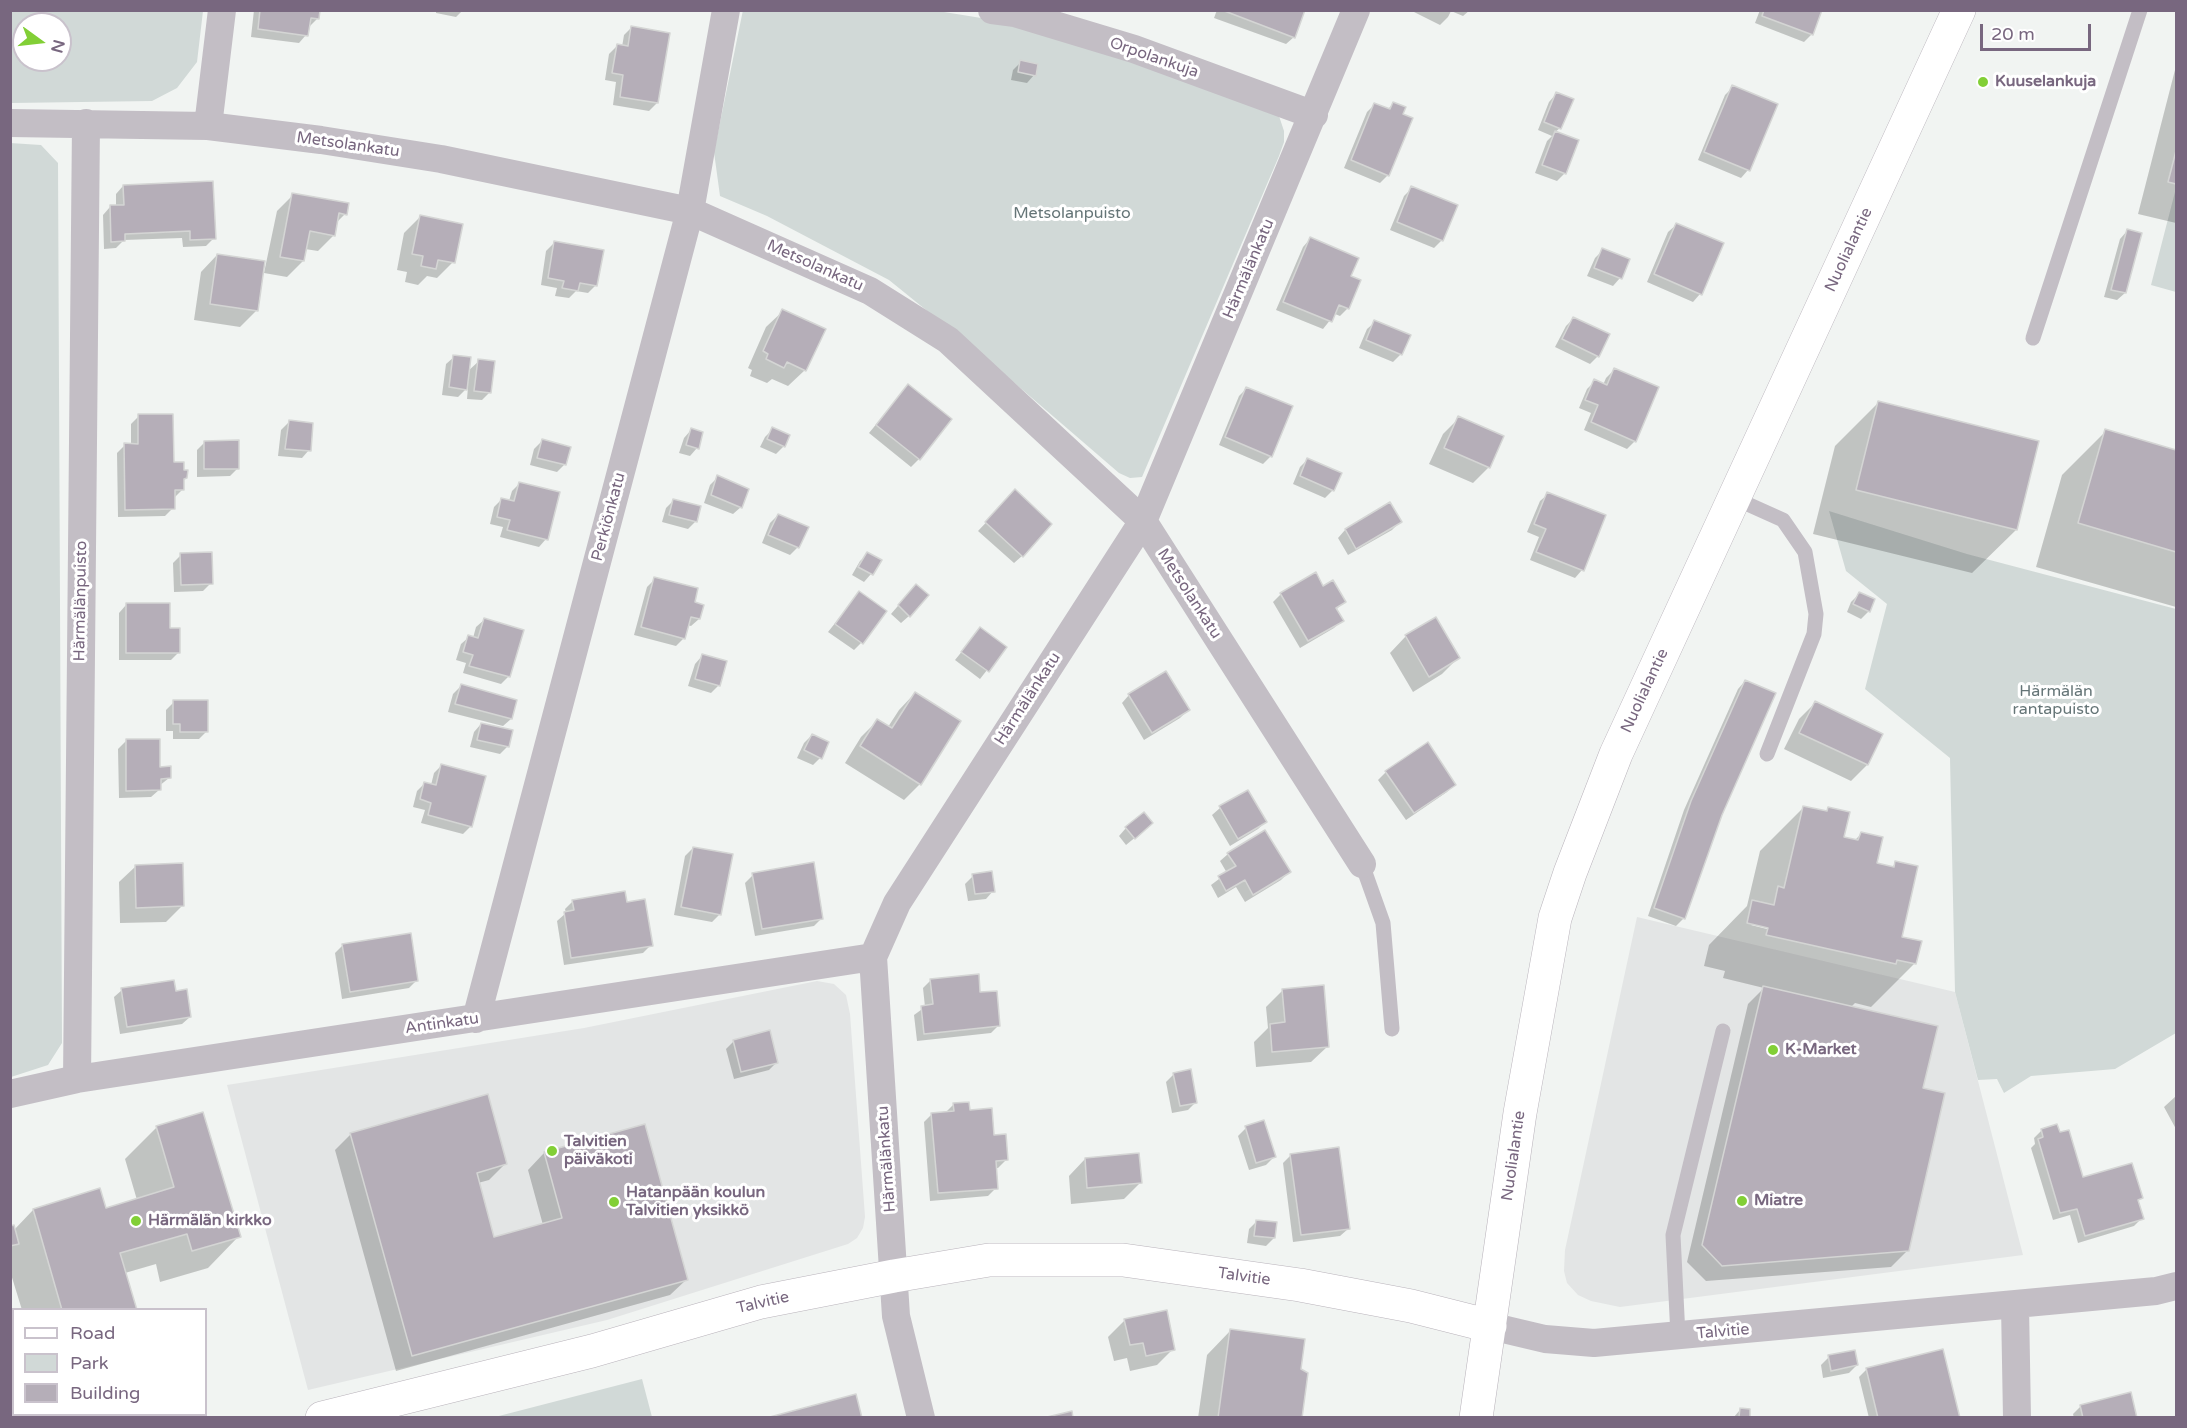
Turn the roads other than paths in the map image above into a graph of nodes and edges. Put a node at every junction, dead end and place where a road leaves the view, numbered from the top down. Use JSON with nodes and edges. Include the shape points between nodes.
{"nodes":[{"id":1,"x":222,"y":10,"type":"edge"},
{"id":2,"x":726,"y":10,"type":"edge"},
{"id":3,"x":992,"y":10,"type":"edge"},
{"id":4,"x":1356,"y":10,"type":"edge"},
{"id":5,"x":1959,"y":10,"type":"edge"},
{"id":6,"x":2140,"y":10,"type":"edge"},
{"id":7,"x":1314,"y":115,"type":"junction"},
{"id":8,"x":10,"y":123,"type":"edge"},
{"id":9,"x":86,"y":123,"type":"junction"},
{"id":10,"x":208,"y":126,"type":"junction"},
{"id":11,"x":690,"y":211,"type":"junction"},
{"id":12,"x":2033,"y":338,"type":"dead end"},
{"id":13,"x":1734,"y":498,"type":"junction"},
{"id":14,"x":1143,"y":522,"type":"junction"},
{"id":15,"x":1767,"y":754,"type":"dead end"},
{"id":16,"x":1362,"y":864,"type":"joint"},
{"id":17,"x":873,"y":957,"type":"junction"},
{"id":18,"x":476,"y":1019,"type":"junction"},
{"id":19,"x":1392,"y":1029,"type":"dead end"},
{"id":20,"x":1723,"y":1030,"type":"dead end"},
{"id":21,"x":77,"y":1079,"type":"junction"},
{"id":22,"x":10,"y":1094,"type":"edge"},
{"id":23,"x":894,"y":1276,"type":"junction"},
{"id":24,"x":2176,"y":1286,"type":"edge"},
{"id":25,"x":2014,"y":1305,"type":"junction"},
{"id":26,"x":1490,"y":1326,"type":"junction"},
{"id":27,"x":1678,"y":1336,"type":"junction"},
{"id":28,"x":322,"y":1418,"type":"edge"},
{"id":29,"x":921,"y":1418,"type":"edge"},
{"id":30,"x":1476,"y":1418,"type":"edge"},
{"id":31,"x":2017,"y":1418,"type":"edge"}],
"edges":[{"from":1,"to":10,"type":"street"},
{"from":2,"to":11,"type":"street","name":"Perkiönkatu"},
{"from":3,"to":7,"type":"street","name":"Orpolankuja","via":[[1015,13],[1134,49]]},
{"from":4,"to":7,"type":"street","name":"Härmälänkatu"},
{"from":5,"to":13,"type":"street","name":"Nuolialantie"},
{"from":6,"to":12,"type":"lane"},
{"from":7,"to":14,"type":"street","name":"Härmälänkatu"},
{"from":8,"to":9,"type":"street","name":"Metsolankatu"},
{"from":9,"to":10,"type":"street","name":"Metsolankatu"},
{"from":9,"to":21,"type":"street","name":"Härmälänpuisto"},
{"from":10,"to":11,"type":"street","name":"Metsolankatu","via":[[441,159]]},
{"from":11,"to":14,"type":"street","name":"Metsolankatu","via":[[870,291],[948,340]]},
{"from":11,"to":18,"type":"street","name":"Perkiönkatu"},
{"from":13,"to":15,"type":"lane","via":[[1783,520],[1805,552],[1815,605],[1814,634]]},
{"from":13,"to":26,"type":"street","name":"Nuolialantie","via":[[1616,754],[1555,918],[1520,1113]]},
{"from":14,"to":16,"type":"street","name":"Metsolankatu"},
{"from":14,"to":17,"type":"street","name":"Härmälänkatu","via":[[897,903]]},
{"from":16,"to":19,"type":"lane","via":[[1383,923]]},
{"from":17,"to":18,"type":"street","name":"Antinkatu"},
{"from":17,"to":23,"type":"street","name":"Härmälänkatu"},
{"from":18,"to":21,"type":"street","name":"Antinkatu"},
{"from":20,"to":27,"type":"lane","via":[[1673,1236]]},
{"from":21,"to":22,"type":"street","name":"Antinkatu"},
{"from":23,"to":26,"type":"street","name":"Talvitie","via":[[989,1260],[1123,1260],[1300,1285]]},
{"from":23,"to":28,"type":"street","name":"Talvitie","via":[[761,1302],[592,1352]]},
{"from":23,"to":29,"type":"street","name":"Härmälänkatu","via":[[896,1316]]},
{"from":24,"to":25,"type":"street","name":"Talvitie"},
{"from":25,"to":27,"type":"street","name":"Talvitie"},
{"from":25,"to":31,"type":"street"},
{"from":26,"to":27,"type":"street","name":"Talvitie","via":[[1545,1339],[1594,1343]]},
{"from":26,"to":30,"type":"street","name":"Nuolialantie"}]}
